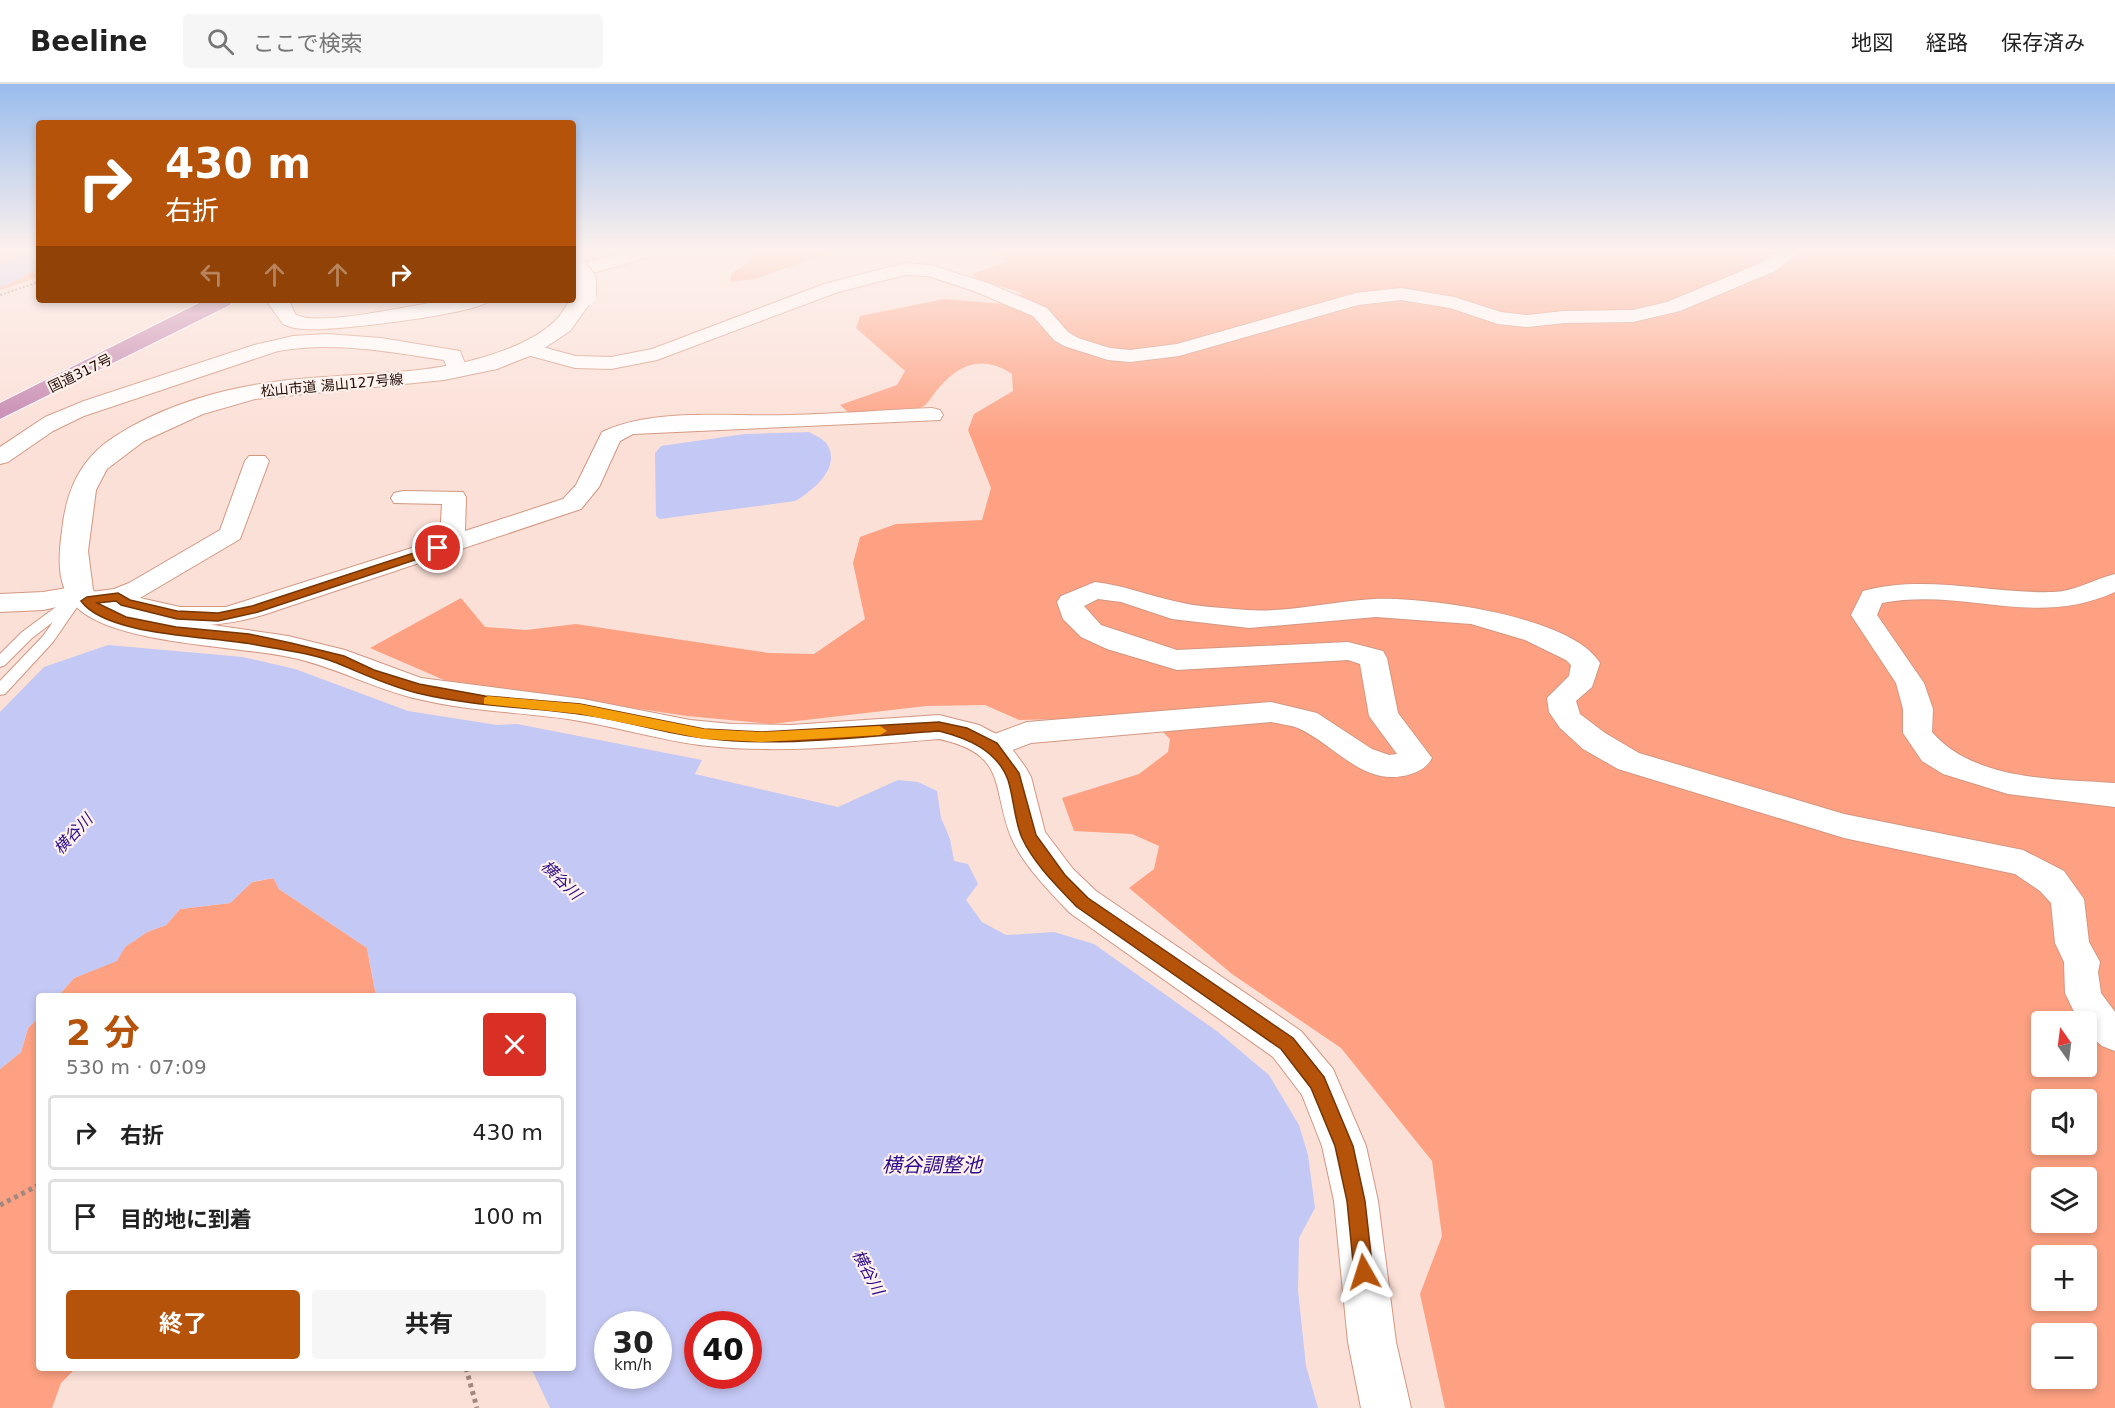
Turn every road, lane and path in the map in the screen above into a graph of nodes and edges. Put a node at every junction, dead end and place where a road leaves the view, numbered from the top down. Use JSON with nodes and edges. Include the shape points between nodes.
{"nodes":[{"id":1,"x":195,"y":314,"type":"edge"},
{"id":2,"x":285,"y":314,"type":"edge"},
{"id":3,"x":391,"y":314,"type":"edge"},
{"id":4,"x":574,"y":314,"type":"edge"},
{"id":5,"x":763,"y":314,"type":"edge"},
{"id":6,"x":1041,"y":314,"type":"edge"},
{"id":7,"x":1305,"y":314,"type":"edge"},
{"id":8,"x":1488,"y":314,"type":"edge"},
{"id":9,"x":1639,"y":314,"type":"edge"},
{"id":10,"x":527,"y":349,"type":"junction"},
{"id":11,"x":457,"y":371,"type":"junction"},
{"id":12,"x":0,"y":412,"type":"edge"},
{"id":13,"x":932,"y":416,"type":"dead end"},
{"id":14,"x":0,"y":458,"type":"edge"},
{"id":15,"x":257,"y":461,"type":"dead end"},
{"id":16,"x":403,"y":498,"type":"dead end"},
{"id":17,"x":452,"y":543,"type":"junction"},
{"id":18,"x":2115,"y":582,"type":"edge"},
{"id":19,"x":95,"y":597,"type":"junction"},
{"id":20,"x":0,"y":603,"type":"edge"},
{"id":21,"x":0,"y":662,"type":"edge"},
{"id":22,"x":0,"y":690,"type":"edge"},
{"id":23,"x":992,"y":747,"type":"junction"},
{"id":24,"x":2115,"y":795,"type":"edge"},
{"id":25,"x":2115,"y":1034,"type":"edge"},
{"id":26,"x":36,"y":1187,"type":"edge"},
{"id":27,"x":0,"y":1205,"type":"edge"},
{"id":28,"x":467,"y":1371,"type":"edge"},
{"id":29,"x":477,"y":1408,"type":"edge"},
{"id":30,"x":1386,"y":1408,"type":"edge"}],
"edges":[{"from":1,"to":12,"type":"highway","name":"国道317号"},
{"from":2,"to":3,"type":"street","via":[[292,321],[306,324]]},
{"from":4,"to":10,"type":"street","name":"松山市道 湯山127号線","bridge":true,"via":[[565,325]]},
{"from":5,"to":10,"type":"street","via":[[657,354],[611,363],[575,362]]},
{"from":6,"to":7,"type":"street","via":[[1060,336],[1071,342],[1098,352],[1130,356],[1179,350]]},
{"from":8,"to":9,"type":"street","via":[[1527,321]]},
{"from":10,"to":11,"type":"street","name":"松山市道 湯山127号線"},
{"from":11,"to":14,"type":"street","via":[[453,355],[363,340],[289,342],[79,410],[39,430]]},
{"from":11,"to":19,"type":"street","name":"松山市道 湯山127号線","via":[[243,394],[170,418],[108,452],[89,472],[77,510],[74,555]]},
{"from":13,"to":17,"type":"street","via":[[628,428],[610,437],[587,487],[572,504]]},
{"from":15,"to":19,"type":"street","via":[[231,534],[138,589]]},
{"from":16,"to":17,"type":"street","via":[[453,497]]},
{"from":17,"to":19,"type":"street","via":[[254,609],[218,617],[177,615]]},
{"from":18,"to":24,"type":"street","via":[[2091,594],[2052,601],[1889,592],[1872,597],[1864,615],[1872,634],[1910,683],[1918,709],[1917,735],[1932,753],[2002,782]]},
{"from":19,"to":20,"type":"street"},
{"from":19,"to":21,"type":"lane","via":[[27,634]]},
{"from":19,"to":22,"type":"lane"},
{"from":19,"to":23,"type":"street","via":[[96,610],[124,620],[291,647],[339,659],[369,674],[418,689],[485,701],[580,709],[704,734],[761,737],[939,726],[967,733]]},
{"from":23,"to":25,"type":"street","via":[[1027,733],[1271,712],[1310,721],[1367,761],[1406,766],[1417,758],[1384,716],[1373,658],[1348,651],[1177,660],[1091,632],[1072,613],[1070,602],[1095,590],[1124,594],[1172,610],[1239,619],[1376,608],[1473,615],[1535,634],[1581,658],[1586,663],[1582,680],[1562,698],[1564,712],[1570,722],[1594,741],[1629,761],[1844,826],[2023,863],[2052,881],[2067,899],[2072,943],[2082,962],[2078,974],[2091,1011]]},
{"from":23,"to":30,"type":"street","via":[[1014,777],[1029,837],[1060,879],[1112,924],[1287,1044],[1318,1083],[1344,1146],[1356,1201],[1372,1342]]},
{"from":26,"to":27,"type":"path"},
{"from":28,"to":29,"type":"path"}]}
